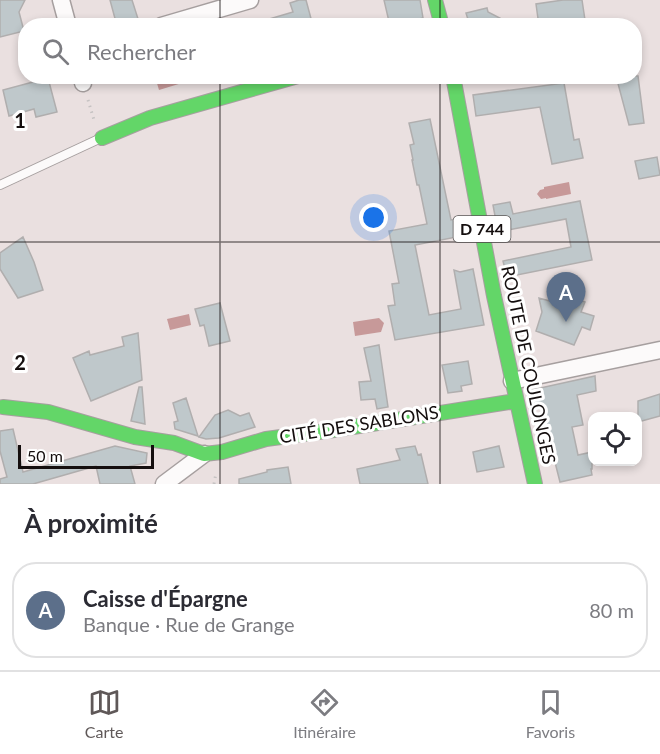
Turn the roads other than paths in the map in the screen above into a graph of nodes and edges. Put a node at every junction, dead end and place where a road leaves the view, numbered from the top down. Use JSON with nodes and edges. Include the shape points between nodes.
{"nodes":[{"id":1,"x":61,"y":0,"type":"edge"},
{"id":2,"x":250,"y":0,"type":"edge"},
{"id":3,"x":435,"y":0,"type":"edge"},
{"id":4,"x":66,"y":18,"type":"edge"},
{"id":5,"x":188,"y":18,"type":"edge"},
{"id":6,"x":440,"y":18,"type":"edge"},
{"id":7,"x":270,"y":84,"type":"edge"},
{"id":8,"x":454,"y":84,"type":"edge"},
{"id":9,"x":102,"y":138,"type":"joint"},
{"id":10,"x":0,"y":185,"type":"edge"},
{"id":11,"x":660,"y":350,"type":"edge"},
{"id":12,"x":512,"y":381,"type":"junction"},
{"id":13,"x":516,"y":402,"type":"junction"},
{"id":14,"x":3,"y":407,"type":"dead end"},
{"id":15,"x":204,"y":454,"type":"junction"},
{"id":16,"x":164,"y":484,"type":"edge"},
{"id":17,"x":535,"y":484,"type":"edge"}],
"edges":[{"from":1,"to":4,"type":"street"},
{"from":2,"to":5,"type":"street"},
{"from":3,"to":6,"type":"street"},
{"from":7,"to":9,"type":"street","via":[[150,118]]},
{"from":8,"to":12,"type":"street","name":"ROUTE DE COULONGES","number":"D 744"},
{"from":9,"to":10,"type":"lane"},
{"from":11,"to":12,"type":"street"},
{"from":12,"to":13,"type":"street","name":"ROUTE DE COULONGES","number":"D 744"},
{"from":13,"to":15,"type":"street","name":"CITÉ DES SABLONS","via":[[266,439]]},
{"from":13,"to":17,"type":"street","name":"ROUTE DE COULONGES","number":"D 744"},
{"from":14,"to":15,"type":"street","via":[[48,412]]},
{"from":15,"to":16,"type":"street","name":"CITÉ DES SABLONS"}]}
